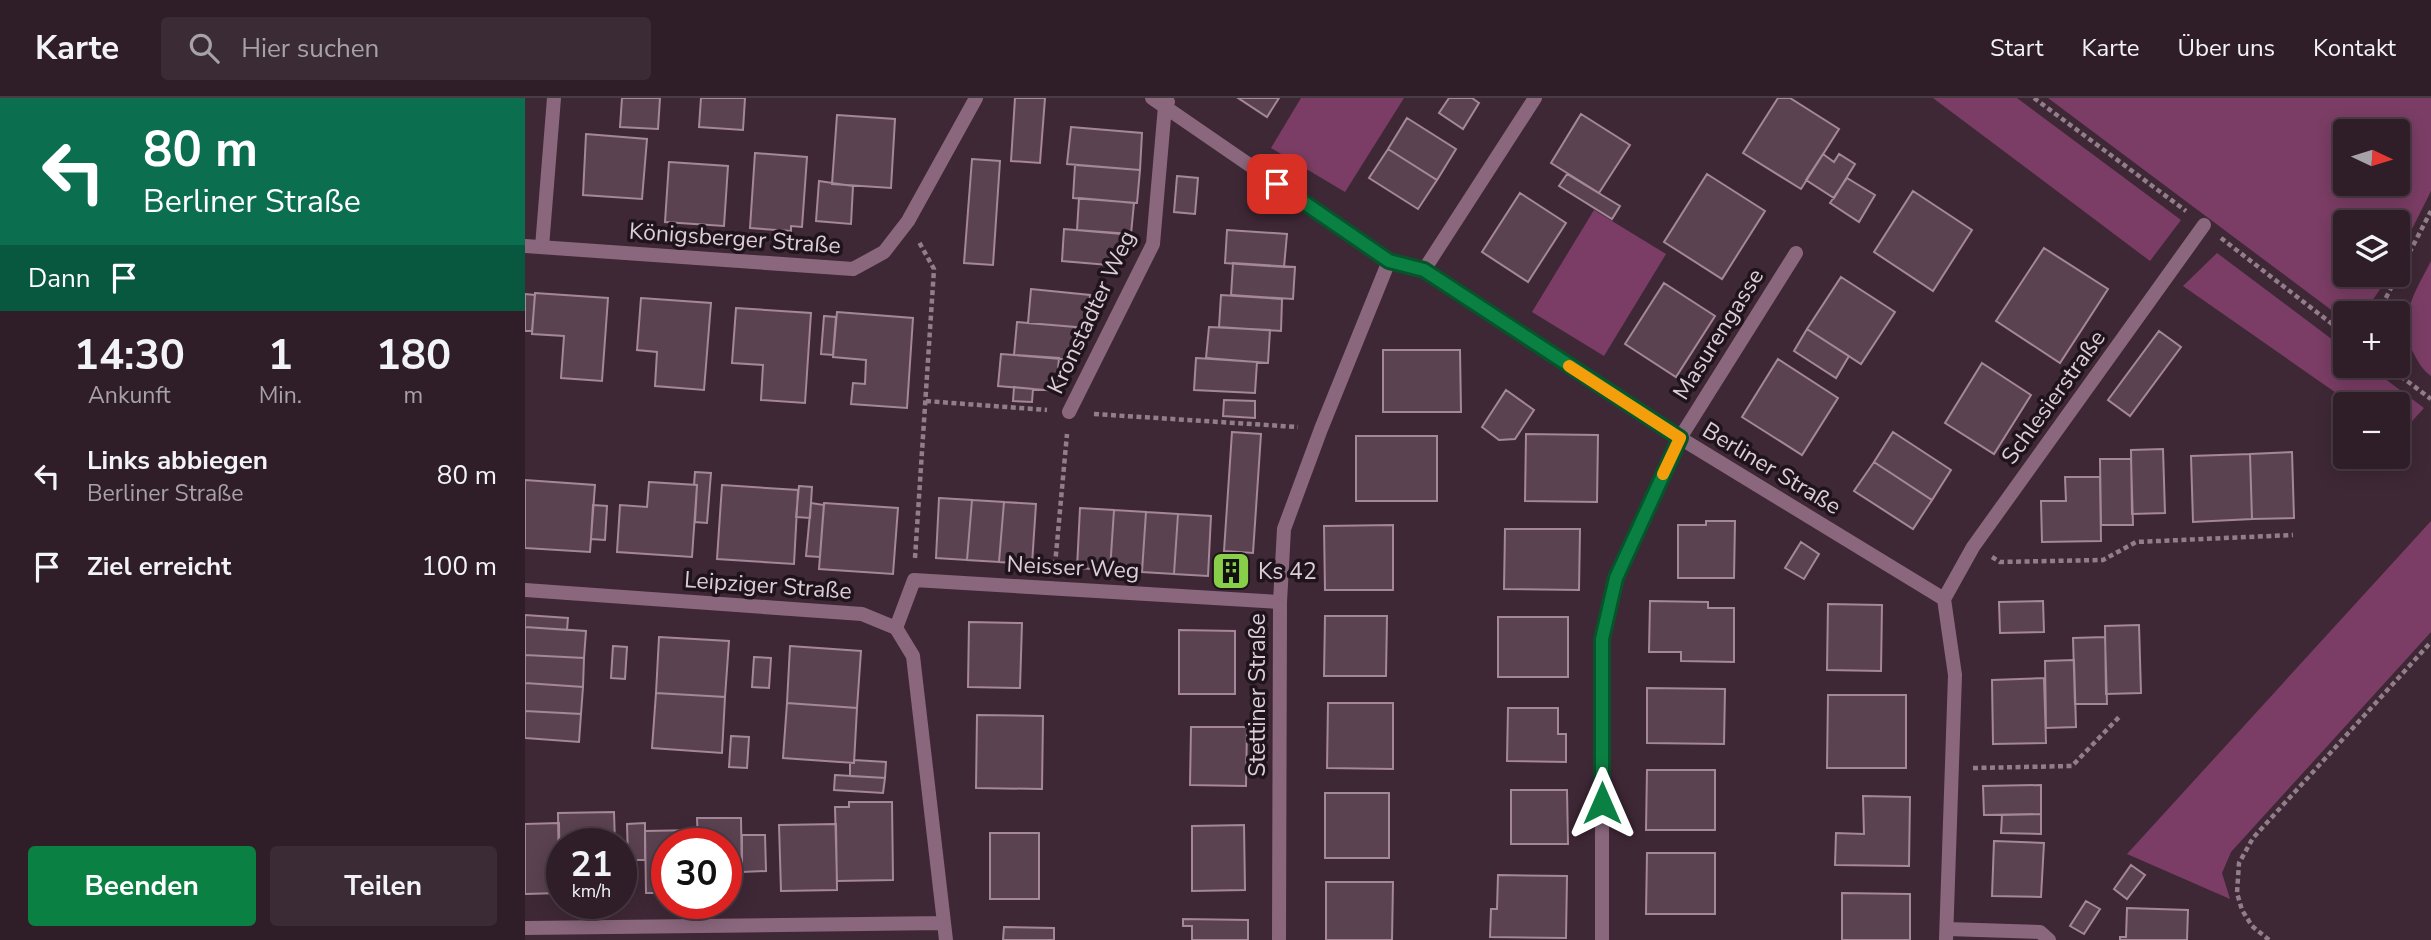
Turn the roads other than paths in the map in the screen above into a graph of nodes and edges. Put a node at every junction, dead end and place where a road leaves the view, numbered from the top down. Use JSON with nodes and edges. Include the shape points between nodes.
{"nodes":[{"id":1,"x":554,"y":98,"type":"edge"},
{"id":2,"x":975,"y":98,"type":"edge"},
{"id":3,"x":1535,"y":98,"type":"edge"},
{"id":4,"x":1163,"y":101,"type":"edge"},
{"id":5,"x":2204,"y":225,"type":"dead end"},
{"id":6,"x":525,"y":246,"type":"edge"},
{"id":7,"x":542,"y":247,"type":"junction"},
{"id":8,"x":1796,"y":253,"type":"dead end"},
{"id":9,"x":1389,"y":261,"type":"junction"},
{"id":10,"x":1424,"y":270,"type":"junction"},
{"id":11,"x":1069,"y":412,"type":"road end"},
{"id":12,"x":1680,"y":438,"type":"junction"},
{"id":13,"x":525,"y":590,"type":"edge"},
{"id":14,"x":1944,"y":599,"type":"junction"},
{"id":15,"x":1280,"y":602,"type":"junction"},
{"id":16,"x":896,"y":628,"type":"junction"},
{"id":17,"x":944,"y":923,"type":"junction"},
{"id":18,"x":525,"y":928,"type":"edge"},
{"id":19,"x":1947,"y":934,"type":"edge"},
{"id":20,"x":946,"y":940,"type":"edge"},
{"id":21,"x":1279,"y":940,"type":"edge"},
{"id":22,"x":1602,"y":940,"type":"edge"},
{"id":23,"x":2049,"y":940,"type":"edge"}],
"edges":[{"from":1,"to":7,"type":"street"},
{"from":2,"to":7,"type":"street","name":"Königsberger Straße","via":[[908,221],[884,252],[853,269]]},
{"from":3,"to":10,"type":"street"},
{"from":4,"to":9,"type":"street","name":"Berliner Straße"},
{"from":4,"to":11,"type":"street","name":"Kronstadter Weg","via":[[1153,244]]},
{"from":5,"to":14,"type":"street","name":"Schlesierstraße","via":[[1973,547]]},
{"from":6,"to":7,"type":"street","name":"Königsberger Straße"},
{"from":8,"to":12,"type":"street","name":"Masurengasse"},
{"from":9,"to":10,"type":"street","name":"Berliner Straße"},
{"from":9,"to":15,"type":"street","name":"Stettiner Straße","via":[[1284,529]]},
{"from":10,"to":12,"type":"street","name":"Berliner Straße"},
{"from":12,"to":14,"type":"street","name":"Berliner Straße"},
{"from":12,"to":22,"type":"street","name":"Masurengasse","via":[[1616,578],[1602,639]]},
{"from":13,"to":16,"type":"street","name":"Leipziger Straße","via":[[862,614]]},
{"from":14,"to":19,"type":"street","via":[[1955,675]]},
{"from":15,"to":16,"type":"street","name":"Neisser Weg","via":[[914,580]]},
{"from":15,"to":21,"type":"street","name":"Stettiner Straße"},
{"from":16,"to":17,"type":"street","via":[[913,656]]},
{"from":17,"to":18,"type":"street"},
{"from":17,"to":20,"type":"street"},
{"from":19,"to":23,"type":"street","via":[[2040,932]]}]}
